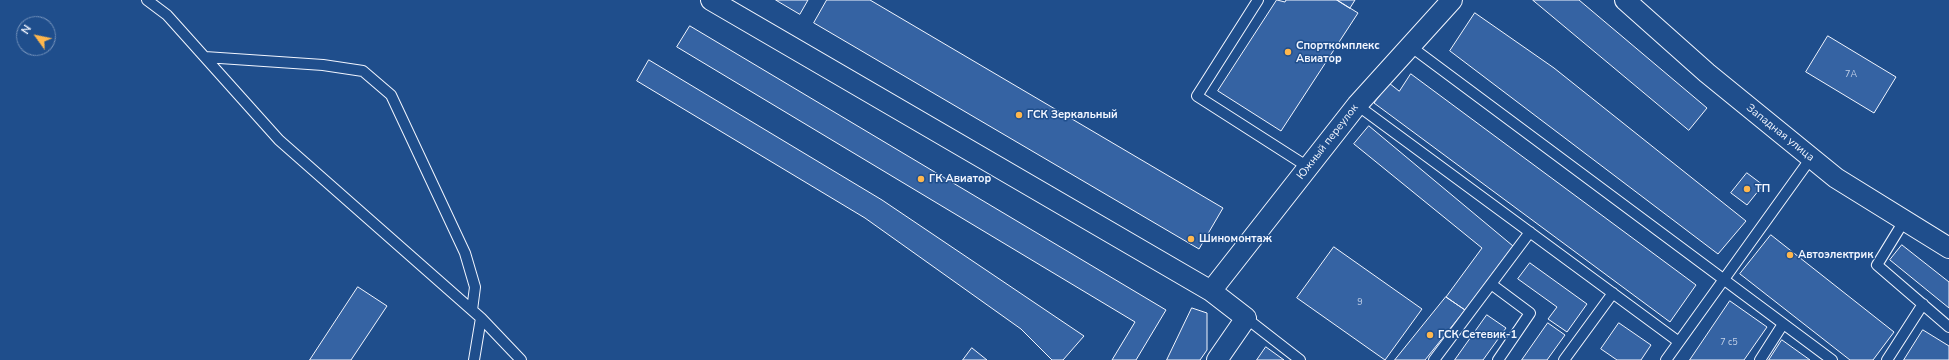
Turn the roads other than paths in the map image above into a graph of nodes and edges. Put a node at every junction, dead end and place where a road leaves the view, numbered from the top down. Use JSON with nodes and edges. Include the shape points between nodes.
{"nodes":[{"id":1,"x":147,"y":0,"type":"edge"},
{"id":2,"x":711,"y":0,"type":"edge"},
{"id":3,"x":1258,"y":0,"type":"edge"},
{"id":4,"x":1452,"y":0,"type":"edge"},
{"id":5,"x":1625,"y":0,"type":"edge"},
{"id":6,"x":1410,"y":46,"type":"junction"},
{"id":7,"x":205,"y":57,"type":"junction"},
{"id":8,"x":1357,"y":105,"type":"junction"},
{"id":9,"x":1811,"y":158,"type":"junction"},
{"id":10,"x":1308,"y":167,"type":"junction"},
{"id":11,"x":1904,"y":221,"type":"junction"},
{"id":12,"x":1530,"y":232,"type":"junction"},
{"id":13,"x":1949,"y":248,"type":"edge"},
{"id":14,"x":1724,"y":280,"type":"junction"},
{"id":15,"x":1491,"y":284,"type":"junction"},
{"id":16,"x":1211,"y":291,"type":"junction"},
{"id":17,"x":1613,"y":293,"type":"junction"},
{"id":18,"x":1923,"y":304,"type":"junction"},
{"id":19,"x":472,"y":310,"type":"junction"},
{"id":20,"x":481,"y":318,"type":"junction"},
{"id":21,"x":1246,"y":318,"type":"junction"},
{"id":22,"x":1782,"y":324,"type":"junction"},
{"id":23,"x":1949,"y":327,"type":"edge"},
{"id":24,"x":1679,"y":342,"type":"junction"},
{"id":25,"x":474,"y":360,"type":"edge"},
{"id":26,"x":521,"y":360,"type":"edge"},
{"id":27,"x":1217,"y":360,"type":"edge"},
{"id":28,"x":1300,"y":360,"type":"edge"},
{"id":29,"x":1434,"y":360,"type":"edge"},
{"id":30,"x":1498,"y":360,"type":"edge"},
{"id":31,"x":1564,"y":360,"type":"edge"},
{"id":32,"x":1666,"y":360,"type":"edge"},
{"id":33,"x":1760,"y":360,"type":"edge"},
{"id":34,"x":1832,"y":360,"type":"edge"},
{"id":35,"x":1887,"y":360,"type":"edge"}],
"edges":[{"from":1,"to":7,"type":"lane","via":[[167,15]]},
{"from":2,"to":16,"type":"street"},
{"from":3,"to":10,"type":"lane","via":[[1197,96]]},
{"from":4,"to":6,"type":"street","name":"Южный переулок"},
{"from":5,"to":9,"type":"street","name":"Западная улица","via":[[1708,74]]},
{"from":6,"to":8,"type":"street","name":"Южный переулок"},
{"from":6,"to":14,"type":"lane"},
{"from":7,"to":19,"type":"lane","via":[[279,140]]},
{"from":7,"to":19,"type":"lane","via":[[323,65],[363,71],[391,95],[465,253],[475,287]]},
{"from":8,"to":10,"type":"street","name":"Южный переулок"},
{"from":8,"to":12,"type":"lane"},
{"from":9,"to":11,"type":"street","name":"Западная улица","via":[[1836,178]]},
{"from":9,"to":14,"type":"lane"},
{"from":10,"to":16,"type":"street","name":"Южный переулок"},
{"from":11,"to":13,"type":"street","name":"Западная улица"},
{"from":11,"to":18,"type":"lane","via":[[1877,266]]},
{"from":12,"to":15,"type":"lane"},
{"from":12,"to":17,"type":"lane"},
{"from":14,"to":22,"type":"lane"},
{"from":14,"to":24,"type":"lane"},
{"from":15,"to":29,"type":"lane"},
{"from":15,"to":30,"type":"lane","via":[[1530,313]]},
{"from":16,"to":21,"type":"street"},
{"from":17,"to":24,"type":"lane"},
{"from":17,"to":31,"type":"lane"},
{"from":18,"to":23,"type":"lane"},
{"from":18,"to":35,"type":"lane"},
{"from":19,"to":20,"type":"lane"},
{"from":20,"to":25,"type":"lane"},
{"from":20,"to":26,"type":"lane"},
{"from":21,"to":27,"type":"street"},
{"from":21,"to":28,"type":"lane"},
{"from":22,"to":33,"type":"lane"},
{"from":22,"to":34,"type":"lane"},
{"from":24,"to":32,"type":"lane"}]}
